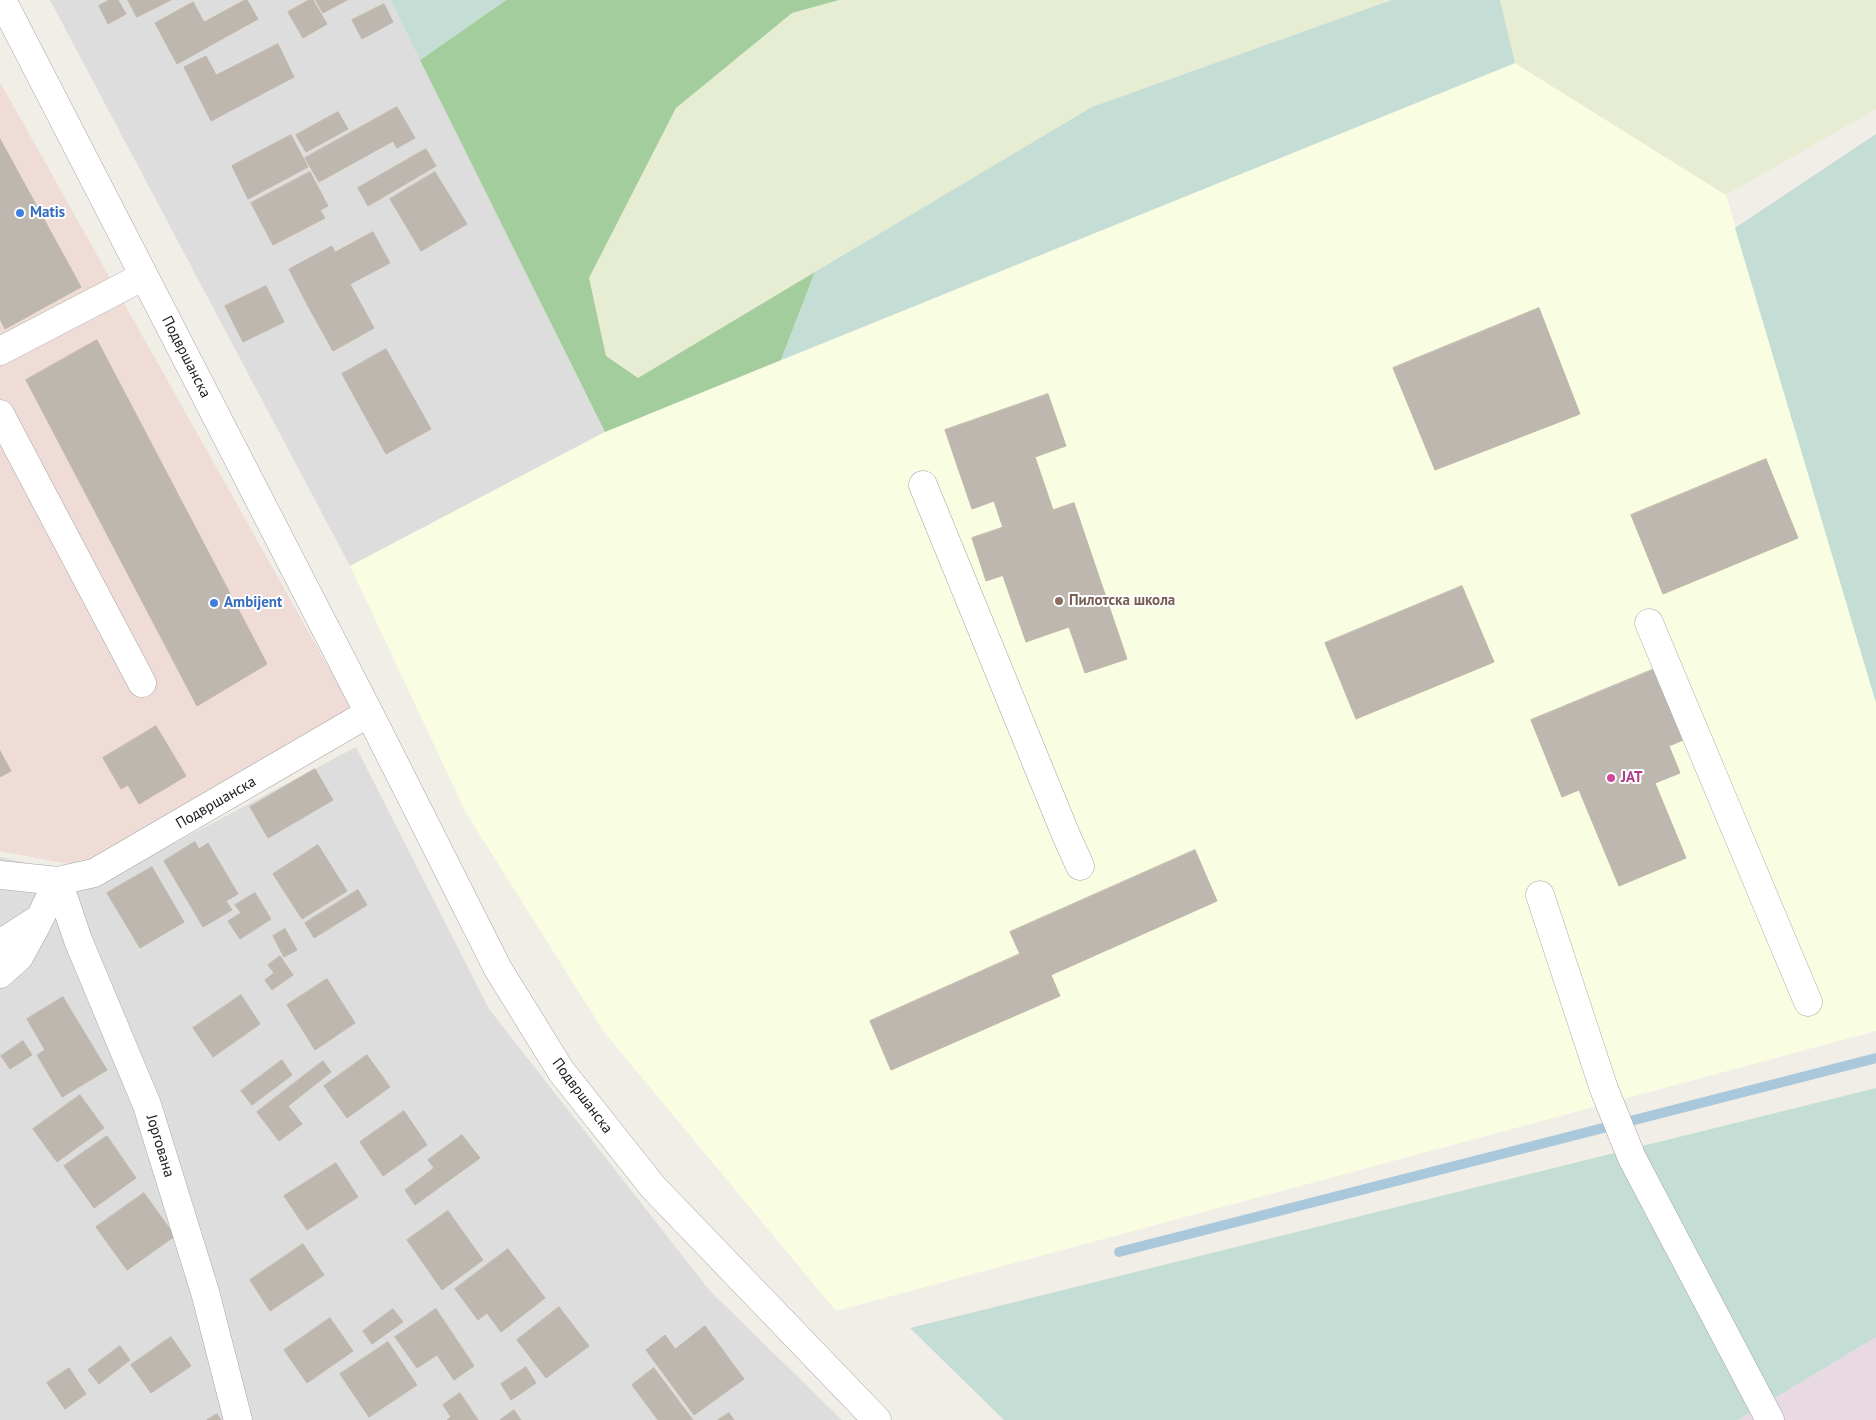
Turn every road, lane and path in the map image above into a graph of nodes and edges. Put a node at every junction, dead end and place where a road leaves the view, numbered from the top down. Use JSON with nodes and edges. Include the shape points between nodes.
{"nodes":[{"id":1,"x":2,"y":0,"type":"edge"},
{"id":2,"x":144,"y":276,"type":"junction"},
{"id":3,"x":0,"y":352,"type":"edge"},
{"id":4,"x":0,"y":414,"type":"edge"},
{"id":5,"x":923,"y":485,"type":"dead end"},
{"id":6,"x":1650,"y":623,"type":"dead end"},
{"id":7,"x":142,"y":683,"type":"dead end"},
{"id":8,"x":370,"y":714,"type":"junction"},
{"id":9,"x":1080,"y":866,"type":"dead end"},
{"id":10,"x":0,"y":875,"type":"edge"},
{"id":11,"x":58,"y":881,"type":"junction"},
{"id":12,"x":1540,"y":895,"type":"dead end"},
{"id":13,"x":40,"y":918,"type":"junction"},
{"id":14,"x":0,"y":944,"type":"edge"},
{"id":15,"x":0,"y":974,"type":"edge"},
{"id":16,"x":1808,"y":1002,"type":"dead end"},
{"id":17,"x":238,"y":1420,"type":"edge"},
{"id":18,"x":877,"y":1420,"type":"edge"},
{"id":19,"x":1770,"y":1420,"type":"edge"}],
"edges":[{"from":1,"to":2,"type":"street","name":"Подвршанска"},
{"from":2,"to":3,"type":"street"},
{"from":2,"to":8,"type":"street","name":"Подвршанска"},
{"from":4,"to":7,"type":"street"},
{"from":5,"to":9,"type":"street"},
{"from":6,"to":16,"type":"street"},
{"from":8,"to":11,"type":"street","name":"Подвршанска","via":[[94,873]]},
{"from":8,"to":18,"type":"street","name":"Подвршанска","via":[[498,970],[561,1071],[653,1187]]},
{"from":10,"to":11,"type":"street","name":"Подвршанска"},
{"from":11,"to":13,"type":"street"},
{"from":11,"to":17,"type":"street","name":"Јоргована","via":[[78,940],[147,1105],[205,1292]]},
{"from":12,"to":19,"type":"street","via":[[1604,1089],[1632,1158]]},
{"from":13,"to":14,"type":"street"},
{"from":13,"to":15,"type":"street","via":[[19,957]]}]}
